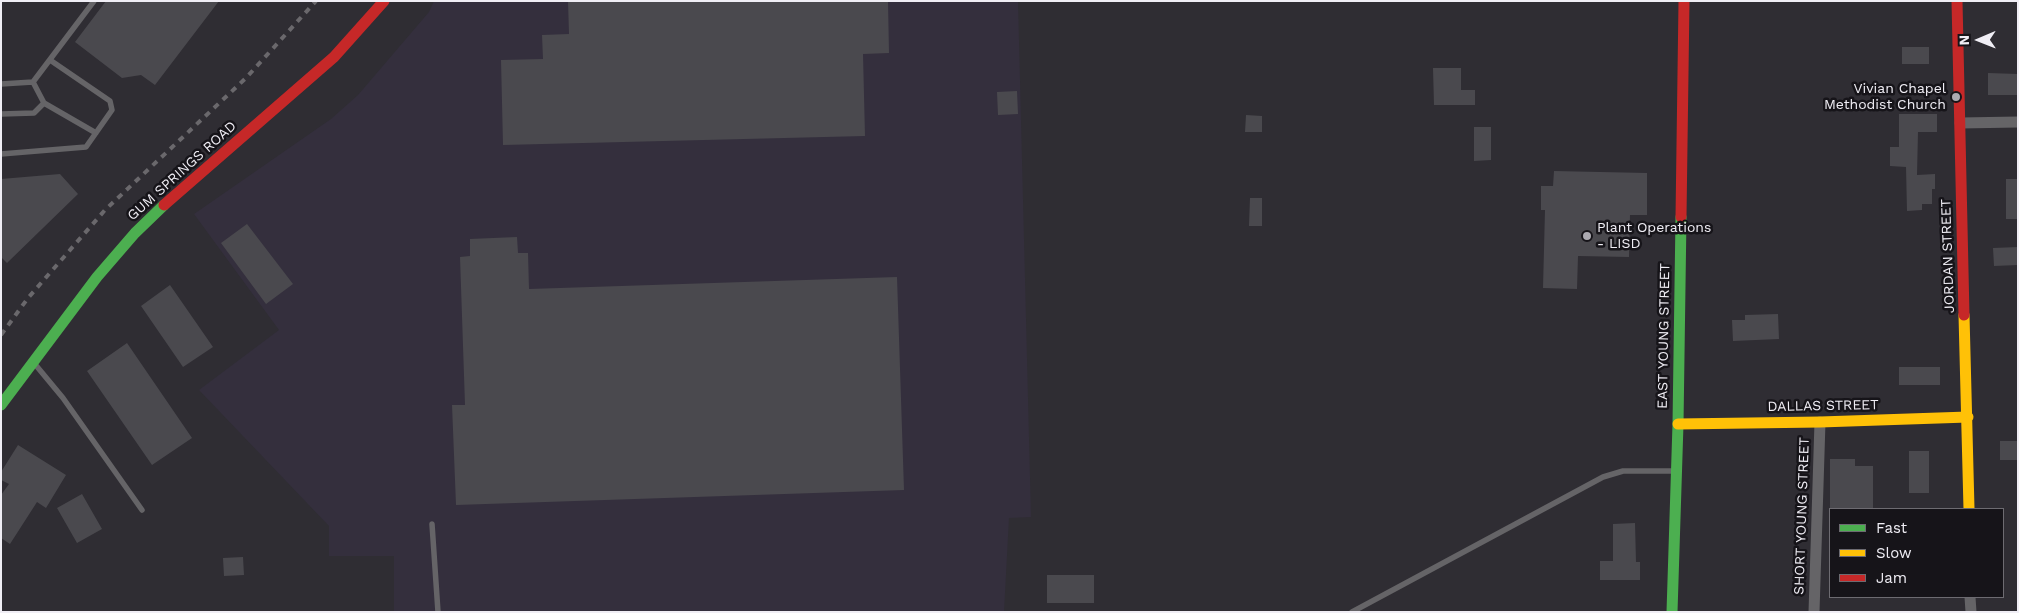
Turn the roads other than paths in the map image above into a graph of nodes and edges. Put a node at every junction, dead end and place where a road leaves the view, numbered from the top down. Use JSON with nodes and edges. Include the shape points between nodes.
{"nodes":[{"id":1,"x":94,"y":1,"type":"edge"},
{"id":2,"x":384,"y":1,"type":"edge"},
{"id":3,"x":1684,"y":1,"type":"edge"},
{"id":4,"x":1957,"y":1,"type":"edge"},
{"id":5,"x":50,"y":60,"type":"junction"},
{"id":6,"x":33,"y":82,"type":"junction"},
{"id":7,"x":1,"y":84,"type":"edge"},
{"id":8,"x":44,"y":103,"type":"junction"},
{"id":9,"x":1,"y":114,"type":"edge"},
{"id":10,"x":2018,"y":122,"type":"edge"},
{"id":11,"x":1960,"y":123,"type":"junction"},
{"id":12,"x":96,"y":133,"type":"junction"},
{"id":13,"x":1,"y":154,"type":"edge"},
{"id":14,"x":33,"y":362,"type":"junction"},
{"id":15,"x":1,"y":405,"type":"edge"},
{"id":16,"x":1968,"y":417,"type":"junction"},
{"id":17,"x":1820,"y":422,"type":"junction"},
{"id":18,"x":1678,"y":424,"type":"junction"},
{"id":19,"x":1676,"y":471,"type":"junction"},
{"id":20,"x":1969,"y":508,"type":"edge"},
{"id":21,"x":142,"y":510,"type":"dead end"},
{"id":22,"x":432,"y":524,"type":"dead end"},
{"id":23,"x":1970,"y":598,"type":"edge"},
{"id":24,"x":436,"y":610,"type":"edge"},
{"id":25,"x":1352,"y":612,"type":"edge"},
{"id":26,"x":1672,"y":612,"type":"edge"},
{"id":27,"x":1814,"y":612,"type":"edge"},
{"id":28,"x":1971,"y":612,"type":"edge"}],
"edges":[{"from":1,"to":5,"type":"lane"},
{"from":2,"to":14,"type":"street","name":"GUM SPRINGS ROAD","via":[[316,73],[154,213],[97,277]]},
{"from":3,"to":18,"type":"street","name":"EAST YOUNG STREET"},
{"from":4,"to":11,"type":"street","name":"JORDAN STREET"},
{"from":5,"to":6,"type":"lane"},
{"from":5,"to":12,"type":"lane","via":[[110,101],[112,110]]},
{"from":6,"to":7,"type":"lane"},
{"from":6,"to":8,"type":"lane"},
{"from":8,"to":9,"type":"lane","via":[[34,113]]},
{"from":8,"to":12,"type":"lane"},
{"from":10,"to":11,"type":"street"},
{"from":11,"to":16,"type":"street","name":"JORDAN STREET"},
{"from":12,"to":13,"type":"lane","via":[[86,147]]},
{"from":14,"to":15,"type":"street","name":"GUM SPRINGS ROAD"},
{"from":14,"to":21,"type":"lane","via":[[63,398]]},
{"from":16,"to":17,"type":"street","name":"DALLAS STREET"},
{"from":16,"to":20,"type":"street","name":"JORDAN STREET"},
{"from":17,"to":18,"type":"street","name":"DALLAS STREET"},
{"from":17,"to":27,"type":"street","name":"SHORT YOUNG STREET"},
{"from":18,"to":19,"type":"street","name":"EAST YOUNG STREET"},
{"from":19,"to":25,"type":"lane","via":[[1623,471],[1603,477]]},
{"from":19,"to":26,"type":"street","name":"EAST YOUNG STREET"},
{"from":22,"to":24,"type":"lane"},
{"from":23,"to":28,"type":"street"}]}
